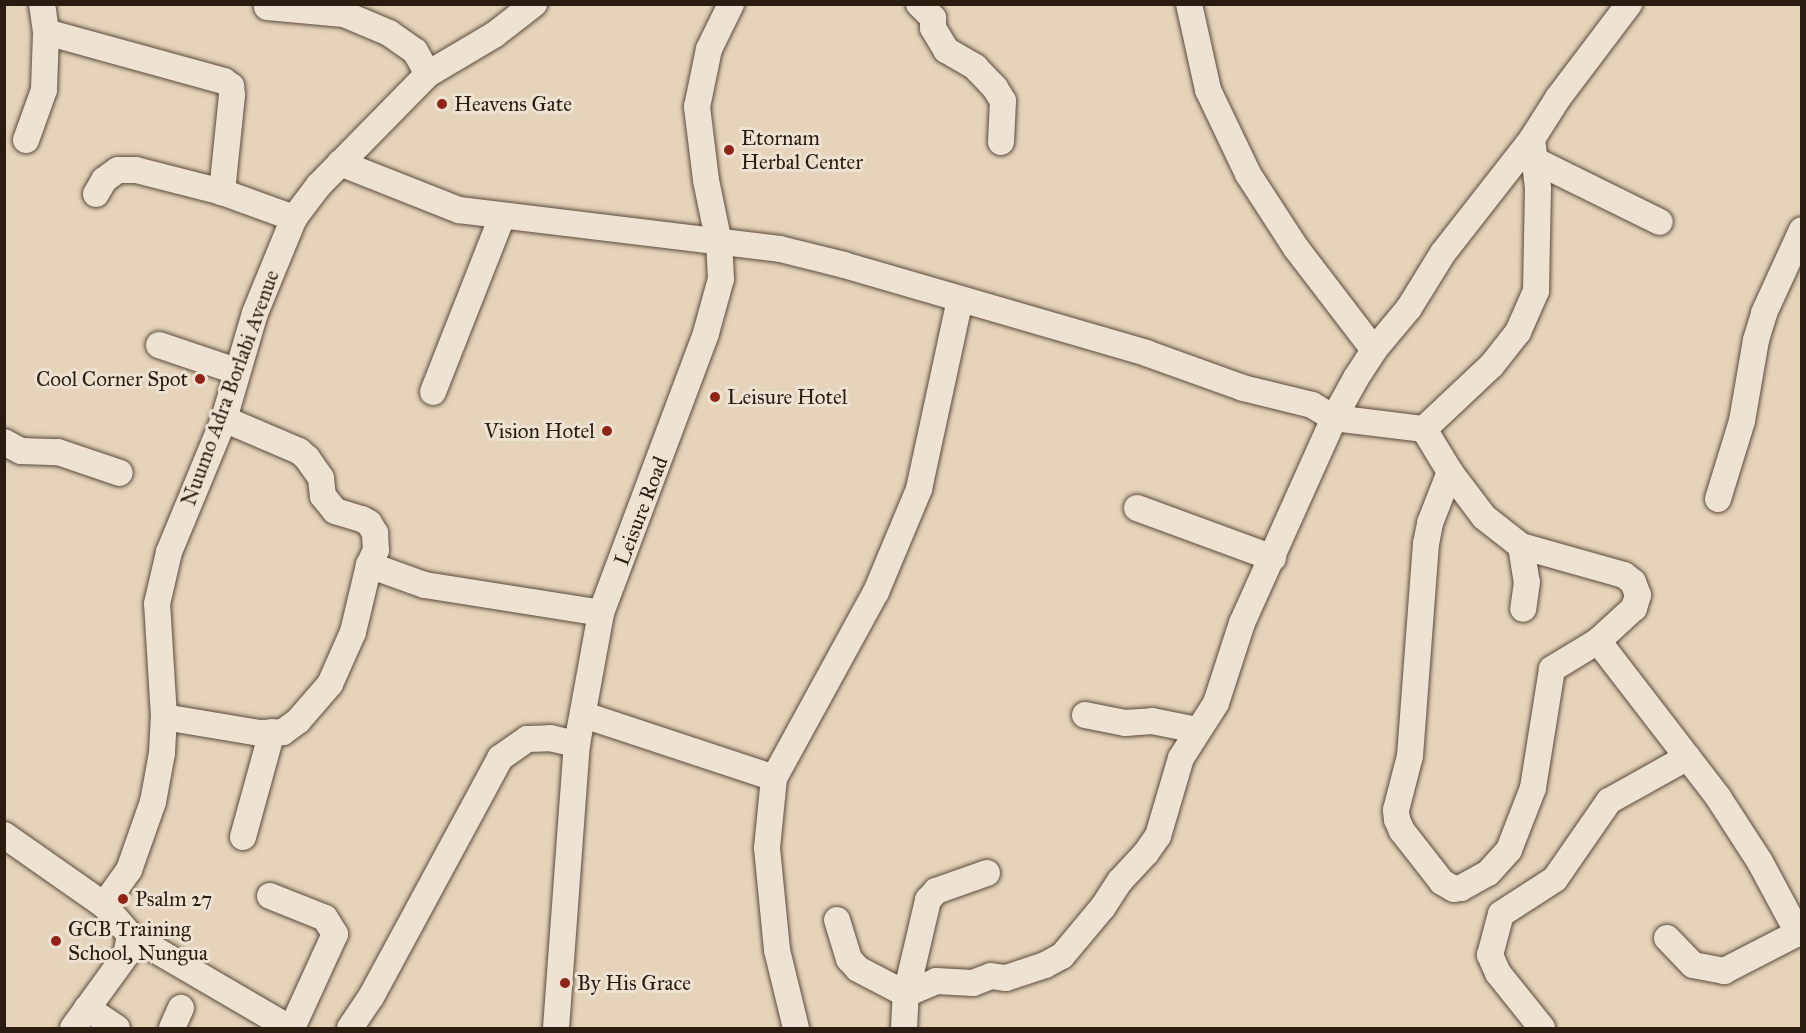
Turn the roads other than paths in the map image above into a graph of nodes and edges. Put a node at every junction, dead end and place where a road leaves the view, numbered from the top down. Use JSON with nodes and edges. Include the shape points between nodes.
{"nodes":[{"id":1,"x":42,"y":4,"type":"edge"},
{"id":2,"x":534,"y":4,"type":"edge"},
{"id":3,"x":731,"y":4,"type":"edge"},
{"id":4,"x":919,"y":4,"type":"edge"},
{"id":5,"x":1189,"y":4,"type":"edge"},
{"id":6,"x":1629,"y":4,"type":"edge"},
{"id":7,"x":267,"y":7,"type":"dead end"},
{"id":8,"x":46,"y":32,"type":"junction"},
{"id":9,"x":428,"y":74,"type":"junction"},
{"id":10,"x":26,"y":140,"type":"dead end"},
{"id":11,"x":1001,"y":142,"type":"dead end"},
{"id":12,"x":1533,"y":150,"type":"junction"},
{"id":13,"x":340,"y":163,"type":"junction"},
{"id":14,"x":222,"y":192,"type":"junction"},
{"id":15,"x":96,"y":194,"type":"dead end"},
{"id":16,"x":502,"y":217,"type":"junction"},
{"id":17,"x":294,"y":218,"type":"junction"},
{"id":18,"x":1660,"y":222,"type":"dead end"},
{"id":19,"x":1802,"y":230,"type":"edge"},
{"id":20,"x":719,"y":243,"type":"junction"},
{"id":21,"x":960,"y":299,"type":"junction"},
{"id":22,"x":159,"y":345,"type":"dead end"},
{"id":23,"x":1374,"y":350,"type":"junction"},
{"id":24,"x":236,"y":371,"type":"junction"},
{"id":25,"x":433,"y":392,"type":"dead end"},
{"id":26,"x":1334,"y":418,"type":"junction"},
{"id":27,"x":224,"y":419,"type":"junction"},
{"id":28,"x":1424,"y":429,"type":"junction"},
{"id":29,"x":4,"y":442,"type":"edge"},
{"id":30,"x":1450,"y":472,"type":"junction"},
{"id":31,"x":120,"y":473,"type":"dead end"},
{"id":32,"x":1718,"y":499,"type":"dead end"},
{"id":33,"x":1137,"y":508,"type":"dead end"},
{"id":34,"x":1521,"y":546,"type":"junction"},
{"id":35,"x":1273,"y":558,"type":"junction"},
{"id":36,"x":369,"y":565,"type":"junction"},
{"id":37,"x":1523,"y":609,"type":"dead end"},
{"id":38,"x":601,"y":614,"type":"junction"},
{"id":39,"x":1598,"y":641,"type":"junction"},
{"id":40,"x":585,"y":715,"type":"junction"},
{"id":41,"x":1085,"y":716,"type":"dead end"},
{"id":42,"x":164,"y":717,"type":"junction"},
{"id":43,"x":1197,"y":730,"type":"junction"},
{"id":44,"x":272,"y":732,"type":"junction"},
{"id":45,"x":577,"y":744,"type":"junction"},
{"id":46,"x":1688,"y":757,"type":"junction"},
{"id":47,"x":774,"y":778,"type":"junction"},
{"id":48,"x":4,"y":836,"type":"edge"},
{"id":49,"x":243,"y":837,"type":"dead end"},
{"id":50,"x":1500,"y":862,"type":"junction"},
{"id":51,"x":987,"y":873,"type":"dead end"},
{"id":52,"x":270,"y":896,"type":"dead end"},
{"id":53,"x":104,"y":905,"type":"junction"},
{"id":54,"x":1501,"y":914,"type":"junction"},
{"id":55,"x":837,"y":920,"type":"dead end"},
{"id":56,"x":1800,"y":932,"type":"edge"},
{"id":57,"x":130,"y":935,"type":"junction"},
{"id":58,"x":1667,"y":938,"type":"dead end"},
{"id":59,"x":906,"y":994,"type":"junction"},
{"id":60,"x":80,"y":1018,"type":"edge"},
{"id":61,"x":117,"y":1029,"type":"edge"},
{"id":62,"x":290,"y":1029,"type":"edge"},
{"id":63,"x":350,"y":1029,"type":"edge"},
{"id":64,"x":556,"y":1029,"type":"edge"},
{"id":65,"x":796,"y":1029,"type":"edge"},
{"id":66,"x":904,"y":1029,"type":"edge"},
{"id":67,"x":1542,"y":1029,"type":"edge"}],
"edges":[{"from":1,"to":8,"type":"street"},
{"from":2,"to":9,"type":"street","name":"Nuumo Adra Borlabi Avenue","via":[[494,35]]},
{"from":3,"to":20,"type":"street","name":"Leisure Road","via":[[709,49],[697,107]]},
{"from":4,"to":11,"type":"street","via":[[933,18],[933,28],[946,50],[975,67],[1003,101]]},
{"from":5,"to":23,"type":"street","via":[[1208,90],[1248,174],[1296,248]]},
{"from":6,"to":12,"type":"street","via":[[1558,98]]},
{"from":7,"to":9,"type":"street","via":[[307,8],[353,18],[389,33],[415,51]]},
{"from":8,"to":10,"type":"street","via":[[44,90]]},
{"from":8,"to":14,"type":"street","via":[[231,86]]},
{"from":9,"to":13,"type":"street","name":"Nuumo Adra Borlabi Avenue"},
{"from":12,"to":18,"type":"street"},
{"from":12,"to":23,"type":"street","via":[[1443,253],[1408,308]]},
{"from":12,"to":28,"type":"street","via":[[1538,188],[1536,291],[1518,332],[1492,365]]},
{"from":13,"to":16,"type":"street","via":[[459,210]]},
{"from":13,"to":17,"type":"street","name":"Nuumo Adra Borlabi Avenue"},
{"from":14,"to":15,"type":"street","via":[[136,170],[118,170],[104,180]]},
{"from":14,"to":17,"type":"street"},
{"from":16,"to":20,"type":"street"},
{"from":16,"to":25,"type":"street"},
{"from":17,"to":24,"type":"street","name":"Nuumo Adra Borlabi Avenue"},
{"from":19,"to":32,"type":"street","via":[[1764,313],[1742,421]]},
{"from":20,"to":21,"type":"street","via":[[780,249]]},
{"from":20,"to":38,"type":"street","name":"Leisure Road","via":[[721,279],[706,333]]},
{"from":21,"to":26,"type":"street","via":[[1146,353],[1243,388],[1312,405]]},
{"from":21,"to":47,"type":"street","via":[[919,489],[876,591]]},
{"from":22,"to":24,"type":"street"},
{"from":23,"to":26,"type":"street"},
{"from":24,"to":27,"type":"street","name":"Nuumo Adra Borlabi Avenue"},
{"from":26,"to":28,"type":"street"},
{"from":26,"to":35,"type":"street"},
{"from":27,"to":36,"type":"street","via":[[307,458],[321,478],[323,496],[335,511],[362,519],[375,533],[376,550]]},
{"from":27,"to":42,"type":"street","name":"Nuumo Adra Borlabi Avenue","via":[[169,552],[158,604]]},
{"from":28,"to":30,"type":"street"},
{"from":29,"to":31,"type":"street","via":[[21,451],[58,452]]},
{"from":30,"to":34,"type":"street","via":[[1484,517]]},
{"from":30,"to":50,"type":"street","via":[[1426,544],[1410,756],[1397,820],[1442,882],[1454,889],[1474,882]]},
{"from":33,"to":35,"type":"street"},
{"from":34,"to":37,"type":"street","via":[[1527,582]]},
{"from":34,"to":39,"type":"street","via":[[1624,575],[1633,582],[1638,595],[1634,608]]},
{"from":35,"to":43,"type":"street","via":[[1242,623],[1216,703]]},
{"from":36,"to":38,"type":"street","via":[[425,585]]},
{"from":36,"to":44,"type":"street","via":[[353,632],[330,684],[298,721],[283,732]]},
{"from":38,"to":40,"type":"street","name":"Leisure Road"},
{"from":39,"to":46,"type":"street"},
{"from":39,"to":50,"type":"street","via":[[1552,669],[1533,788],[1509,850]]},
{"from":40,"to":45,"type":"street","name":"Leisure Road"},
{"from":40,"to":47,"type":"street"},
{"from":41,"to":43,"type":"street","via":[[1132,724],[1152,721]]},
{"from":42,"to":44,"type":"street"},
{"from":42,"to":53,"type":"street","name":"Nuumo Adra Borlabi Avenue","via":[[153,802],[129,870]]},
{"from":43,"to":59,"type":"street","via":[[1181,758],[1158,836],[1062,956],[1006,978],[991,976],[973,983],[936,981]]},
{"from":44,"to":49,"type":"street"},
{"from":45,"to":63,"type":"street","via":[[550,738],[527,739],[500,758]]},
{"from":45,"to":64,"type":"street","name":"Leisure Road"},
{"from":46,"to":54,"type":"street","via":[[1609,801],[1555,879]]},
{"from":46,"to":56,"type":"street","via":[[1718,796]]},
{"from":47,"to":65,"type":"street","via":[[767,848],[777,950]]},
{"from":48,"to":53,"type":"street"},
{"from":50,"to":54,"type":"street"},
{"from":51,"to":59,"type":"street","via":[[936,891],[928,900]]},
{"from":52,"to":62,"type":"street","via":[[326,918],[335,934]]},
{"from":53,"to":57,"type":"street"},
{"from":54,"to":67,"type":"street","via":[[1490,956],[1498,973]]},
{"from":55,"to":59,"type":"street","via":[[849,959],[858,969]]},
{"from":56,"to":58,"type":"street","via":[[1724,971],[1693,965]]},
{"from":57,"to":60,"type":"street","via":[[126,956]]},
{"from":57,"to":62,"type":"street"},
{"from":59,"to":66,"type":"street"},
{"from":60,"to":61,"type":"street"}]}
